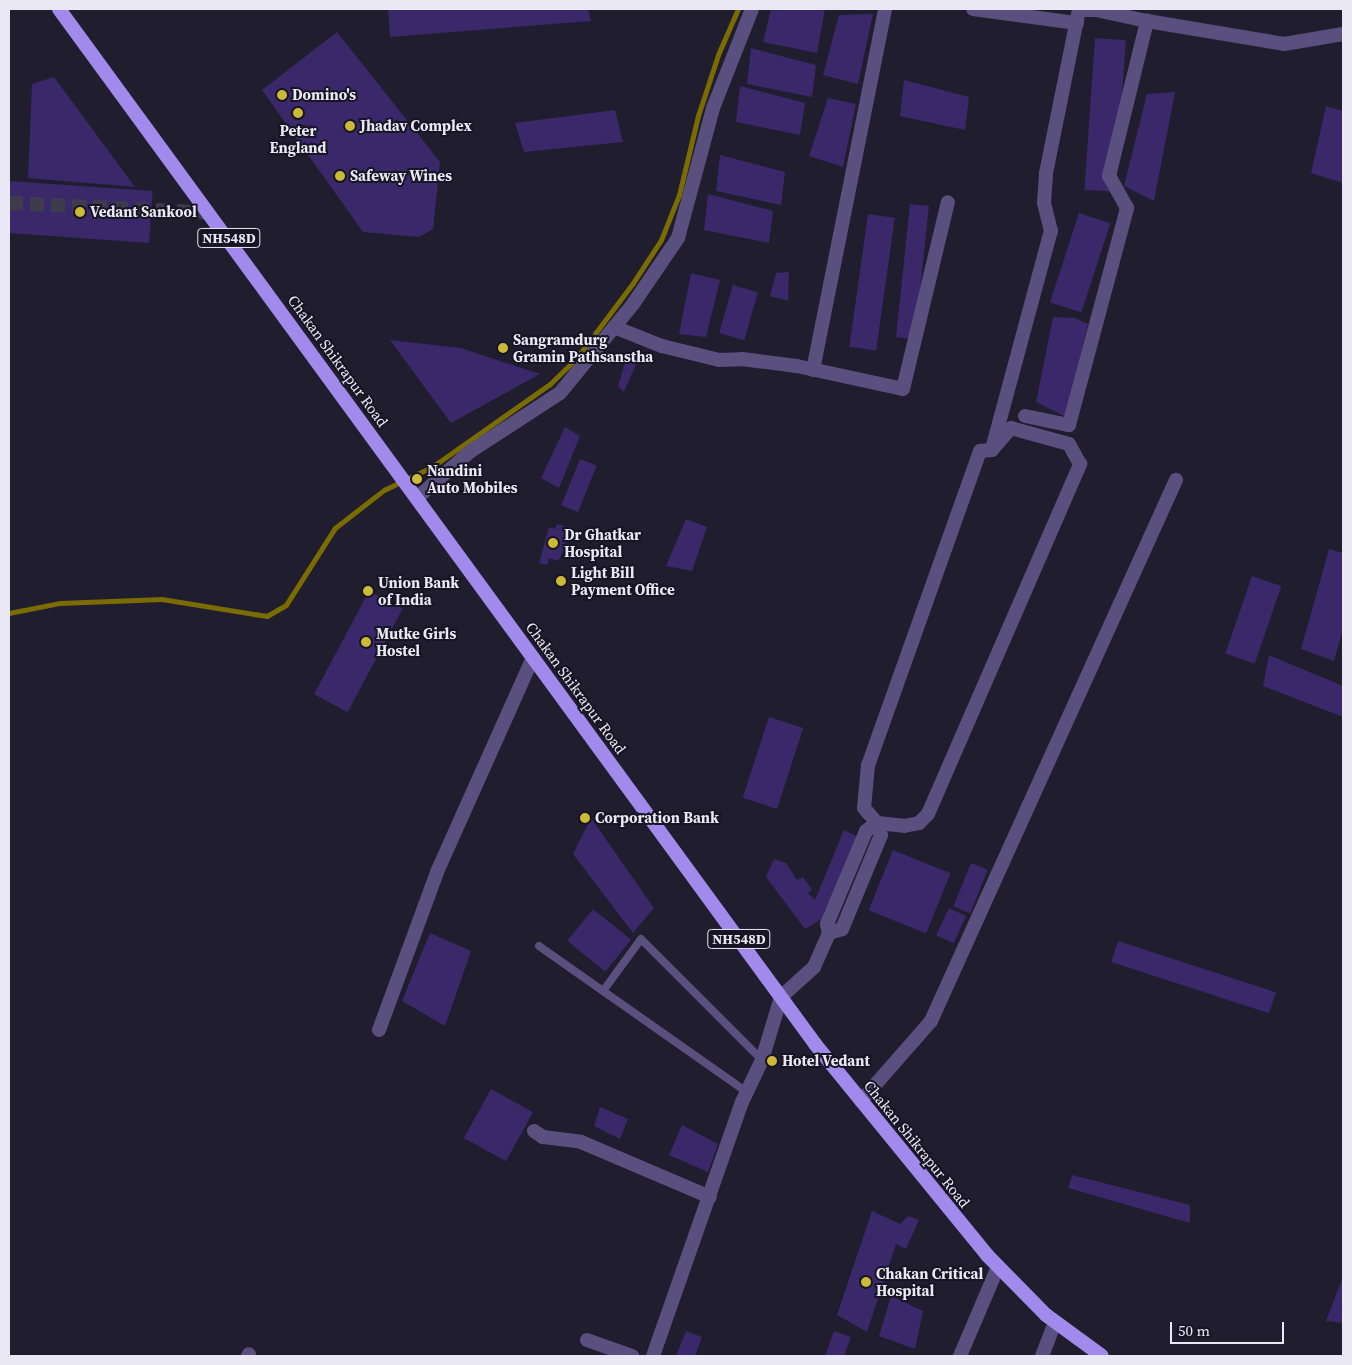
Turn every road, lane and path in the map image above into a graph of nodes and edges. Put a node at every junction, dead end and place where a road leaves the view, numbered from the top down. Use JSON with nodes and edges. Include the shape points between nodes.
{"nodes":[{"id":1,"x":60,"y":9,"type":"edge"},
{"id":2,"x":752,"y":9,"type":"edge"},
{"id":3,"x":885,"y":9,"type":"edge"},
{"id":4,"x":973,"y":9,"type":"edge"},
{"id":5,"x":1146,"y":21,"type":"junction"},
{"id":6,"x":1077,"y":22,"type":"junction"},
{"id":7,"x":1343,"y":34,"type":"edge"},
{"id":8,"x":948,"y":202,"type":"dead end"},
{"id":9,"x":614,"y":327,"type":"junction"},
{"id":10,"x":813,"y":370,"type":"junction"},
{"id":11,"x":1025,"y":416,"type":"dead end"},
{"id":12,"x":992,"y":450,"type":"junction"},
{"id":13,"x":1176,"y":480,"type":"dead end"},
{"id":14,"x":415,"y":494,"type":"junction"},
{"id":15,"x":533,"y":657,"type":"junction"},
{"id":16,"x":877,"y":823,"type":"junction"},
{"id":17,"x":538,"y":946,"type":"dead end"},
{"id":18,"x":603,"y":991,"type":"junction"},
{"id":19,"x":781,"y":997,"type":"junction"},
{"id":20,"x":380,"y":1030,"type":"dead end"},
{"id":21,"x":762,"y":1060,"type":"junction"},
{"id":22,"x":747,"y":1092,"type":"junction"},
{"id":23,"x":861,"y":1101,"type":"junction"},
{"id":24,"x":534,"y":1131,"type":"dead end"},
{"id":25,"x":710,"y":1197,"type":"junction"},
{"id":26,"x":998,"y":1267,"type":"junction"},
{"id":27,"x":1055,"y":1322,"type":"junction"},
{"id":28,"x":587,"y":1340,"type":"dead end"},
{"id":29,"x":632,"y":1356,"type":"edge"},
{"id":30,"x":653,"y":1356,"type":"edge"},
{"id":31,"x":960,"y":1356,"type":"edge"},
{"id":32,"x":1042,"y":1356,"type":"edge"},
{"id":33,"x":1102,"y":1356,"type":"edge"}],
"edges":[{"from":1,"to":14,"type":"highway","name":"Chakan Shikrapur Road","number":"NH548D"},
{"from":2,"to":9,"type":"street","via":[[713,108],[678,238]]},
{"from":3,"to":10,"type":"street"},
{"from":4,"to":6,"type":"street"},
{"from":5,"to":6,"type":"street","via":[[1096,10],[1079,10]]},
{"from":5,"to":7,"type":"street","via":[[1284,44]]},
{"from":5,"to":11,"type":"street","via":[[1109,176],[1127,208],[1069,425]]},
{"from":6,"to":12,"type":"street","via":[[1046,173],[1044,203],[1051,231]]},
{"from":8,"to":10,"type":"street","via":[[903,389]]},
{"from":9,"to":10,"type":"street","via":[[662,346],[719,360],[742,358]]},
{"from":9,"to":14,"type":"street","via":[[560,393],[471,451]]},
{"from":12,"to":16,"type":"street","via":[[980,451],[868,764],[864,808]]},
{"from":12,"to":16,"type":"street","via":[[1011,428],[1069,444],[1080,464],[928,814],[919,823],[904,826]]},
{"from":13,"to":23,"type":"street","via":[[932,1021]]},
{"from":14,"to":15,"type":"highway","name":"Chakan Shikrapur Road","number":"NH548D"},
{"from":15,"to":19,"type":"highway","name":"Chakan Shikrapur Road","number":"NH548D"},
{"from":15,"to":20,"type":"street","via":[[437,872]]},
{"from":16,"to":19,"type":"street","via":[[866,831],[826,924],[829,933],[814,967]]},
{"from":17,"to":18,"type":"lane"},
{"from":18,"to":21,"type":"lane","via":[[641,939]]},
{"from":18,"to":22,"type":"lane"},
{"from":19,"to":21,"type":"street"},
{"from":19,"to":23,"type":"highway","name":"Chakan Shikrapur Road","number":"NH548D"},
{"from":21,"to":22,"type":"street"},
{"from":22,"to":25,"type":"street"},
{"from":23,"to":26,"type":"highway","name":"Chakan Shikrapur Road","number":"NH548D"},
{"from":24,"to":25,"type":"street","via":[[542,1137],[581,1142]]},
{"from":25,"to":30,"type":"street"},
{"from":26,"to":27,"type":"highway","name":"Chakan Shikrapur Road","number":"NH548D"},
{"from":26,"to":31,"type":"street"},
{"from":27,"to":32,"type":"street"},
{"from":27,"to":33,"type":"highway","name":"Chakan Shikrapur Road","number":"NH548D"},
{"from":28,"to":29,"type":"street"}]}
